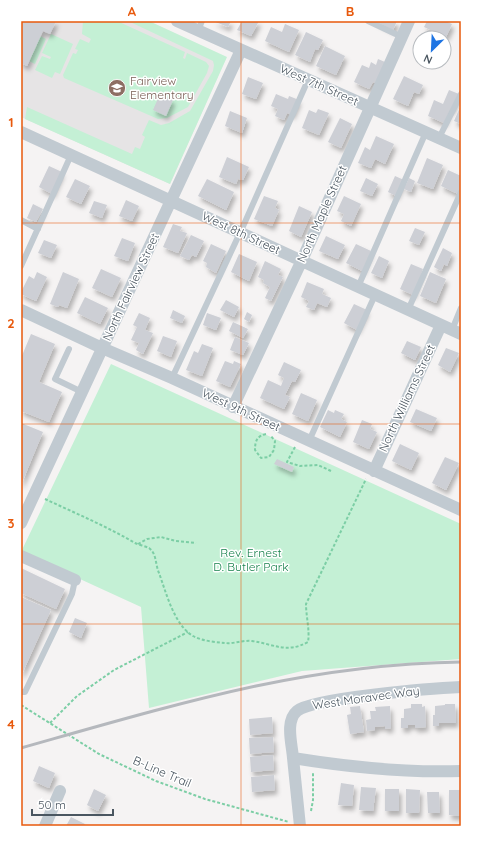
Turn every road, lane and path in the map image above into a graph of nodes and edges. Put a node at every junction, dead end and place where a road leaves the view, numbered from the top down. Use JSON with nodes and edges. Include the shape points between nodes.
{"nodes":[{"id":1,"x":177,"y":21,"type":"edge"},
{"id":2,"x":368,"y":21,"type":"edge"},
{"id":3,"x":409,"y":21,"type":"edge"},
{"id":4,"x":200,"y":26,"type":"edge"},
{"id":5,"x":402,"y":37,"type":"junction"},
{"id":6,"x":241,"y":50,"type":"junction"},
{"id":7,"x":308,"y":80,"type":"junction"},
{"id":8,"x":461,"y":94,"type":"edge"},
{"id":9,"x":369,"y":108,"type":"junction"},
{"id":10,"x":21,"y":132,"type":"edge"},
{"id":11,"x":426,"y":132,"type":"junction"},
{"id":12,"x":439,"y":138,"type":"junction"},
{"id":13,"x":461,"y":148,"type":"edge"},
{"id":14,"x":72,"y":155,"type":"junction"},
{"id":15,"x":461,"y":192,"type":"edge"},
{"id":16,"x":171,"y":200,"type":"junction"},
{"id":17,"x":21,"y":220,"type":"edge"},
{"id":18,"x":38,"y":229,"type":"junction"},
{"id":19,"x":240,"y":232,"type":"junction"},
{"id":20,"x":302,"y":260,"type":"junction"},
{"id":21,"x":21,"y":266,"type":"edge"},
{"id":22,"x":358,"y":287,"type":"junction"},
{"id":23,"x":375,"y":295,"type":"junction"},
{"id":24,"x":461,"y":308,"type":"edge"},
{"id":25,"x":21,"y":310,"type":"edge"},
{"id":26,"x":408,"y":310,"type":"junction"},
{"id":27,"x":451,"y":330,"type":"edge"},
{"id":28,"x":102,"y":348,"type":"junction"},
{"id":29,"x":69,"y":349,"type":"dead end"},
{"id":30,"x":172,"y":378,"type":"junction"},
{"id":31,"x":82,"y":392,"type":"junction"},
{"id":32,"x":233,"y":406,"type":"junction"},
{"id":33,"x":266,"y":434,"type":"dead end"},
{"id":34,"x":271,"y":436,"type":"dead end"},
{"id":35,"x":309,"y":441,"type":"junction"},
{"id":36,"x":295,"y":447,"type":"dead end"},
{"id":37,"x":374,"y":470,"type":"junction"},
{"id":38,"x":331,"y":471,"type":"dead end"},
{"id":39,"x":34,"y":495,"type":"junction"},
{"id":40,"x":461,"y":510,"type":"edge"},
{"id":41,"x":21,"y":523,"type":"edge"},
{"id":42,"x":196,"y":543,"type":"dead end"},
{"id":43,"x":137,"y":544,"type":"junction"},
{"id":44,"x":21,"y":556,"type":"edge"},
{"id":45,"x":76,"y":580,"type":"joint"},
{"id":46,"x":188,"y":632,"type":"junction"},
{"id":47,"x":461,"y":688,"type":"edge"},
{"id":48,"x":21,"y":692,"type":"edge"},
{"id":49,"x":21,"y":705,"type":"edge"},
{"id":50,"x":50,"y":723,"type":"junction"},
{"id":51,"x":293,"y":758,"type":"junction"},
{"id":52,"x":461,"y":771,"type":"edge"},
{"id":53,"x":313,"y":775,"type":"dead end"},
{"id":54,"x":60,"y":791,"type":"dead end"},
{"id":55,"x":311,"y":815,"type":"dead end"},
{"id":56,"x":300,"y":825,"type":"edge"},
{"id":57,"x":44,"y":826,"type":"edge"}],
"edges":[{"from":1,"to":4,"type":"street","name":"West 7th Street"},
{"from":2,"to":5,"type":"lane"},
{"from":3,"to":5,"type":"street","name":"North Maple Street"},
{"from":4,"to":6,"type":"street","name":"West 7th Street"},
{"from":5,"to":9,"type":"street","name":"North Maple Street"},
{"from":6,"to":7,"type":"street","name":"West 7th Street"},
{"from":6,"to":16,"type":"street","name":"North Fairview Street"},
{"from":7,"to":9,"type":"street","name":"West 7th Street"},
{"from":7,"to":19,"type":"lane"},
{"from":8,"to":12,"type":"lane"},
{"from":9,"to":11,"type":"street","name":"West 7th Street"},
{"from":9,"to":20,"type":"street","name":"North Maple Street"},
{"from":10,"to":14,"type":"street","name":"West 8th Street"},
{"from":11,"to":12,"type":"street","name":"West 7th Street"},
{"from":11,"to":22,"type":"lane"},
{"from":12,"to":13,"type":"street","name":"West 7th Street"},
{"from":14,"to":16,"type":"street","name":"West 8th Street"},
{"from":14,"to":18,"type":"lane"},
{"from":15,"to":26,"type":"lane"},
{"from":16,"to":19,"type":"street","name":"West 8th Street"},
{"from":16,"to":28,"type":"street","name":"North Fairview Street"},
{"from":17,"to":18,"type":"lane"},
{"from":18,"to":21,"type":"lane"},
{"from":19,"to":20,"type":"street","name":"West 8th Street"},
{"from":19,"to":30,"type":"lane"},
{"from":20,"to":22,"type":"street","name":"West 8th Street"},
{"from":20,"to":32,"type":"street","name":"North Maple Street"},
{"from":22,"to":23,"type":"street","name":"West 8th Street"},
{"from":23,"to":26,"type":"street","name":"West 8th Street"},
{"from":23,"to":35,"type":"lane"},
{"from":24,"to":27,"type":"lane"},
{"from":25,"to":28,"type":"street","name":"West 9th Street"},
{"from":26,"to":27,"type":"street","name":"West 8th Street"},
{"from":27,"to":37,"type":"street","name":"North Williams Street"},
{"from":28,"to":30,"type":"street","name":"West 9th Street"},
{"from":28,"to":31,"type":"street","name":"North Fairview Street"},
{"from":29,"to":31,"type":"lane","via":[[55,379]]},
{"from":30,"to":32,"type":"street","name":"West 9th Street"},
{"from":31,"to":39,"type":"street","name":"North Fairview Street"},
{"from":32,"to":35,"type":"street","name":"West 9th Street"},
{"from":33,"to":34,"type":"path","via":[[255,442],[255,450],[261,458],[269,457],[274,450],[275,440]]},
{"from":35,"to":37,"type":"street","name":"West 9th Street"},
{"from":36,"to":38,"type":"path","via":[[288,462],[300,466],[318,465]]},
{"from":37,"to":40,"type":"street","name":"West 9th Street"},
{"from":37,"to":46,"type":"path","via":[[365,480],[306,604],[308,642],[289,649],[251,640],[228,643],[206,640]]},
{"from":39,"to":41,"type":"street","name":"North Fairview Street"},
{"from":39,"to":43,"type":"path"},
{"from":42,"to":43,"type":"path","via":[[161,537]]},
{"from":43,"to":46,"type":"path","via":[[148,548],[155,555],[158,570],[175,613]]},
{"from":44,"to":45,"type":"street"},
{"from":45,"to":48,"type":"lane","via":[[72,594],[25,692]]},
{"from":46,"to":50,"type":"path","via":[[114,670],[77,696]]},
{"from":47,"to":51,"type":"street","name":"West Moravec Way","via":[[348,698],[305,706],[297,711],[290,724]]},
{"from":49,"to":50,"type":"path","name":"B-Line Trail"},
{"from":50,"to":56,"type":"path","name":"B-Line Trail","via":[[99,754],[156,781],[205,799]]},
{"from":51,"to":52,"type":"street","via":[[375,769]]},
{"from":51,"to":56,"type":"street","name":"West Moravec Way"},
{"from":53,"to":55,"type":"path"},
{"from":54,"to":57,"type":"street"}]}
